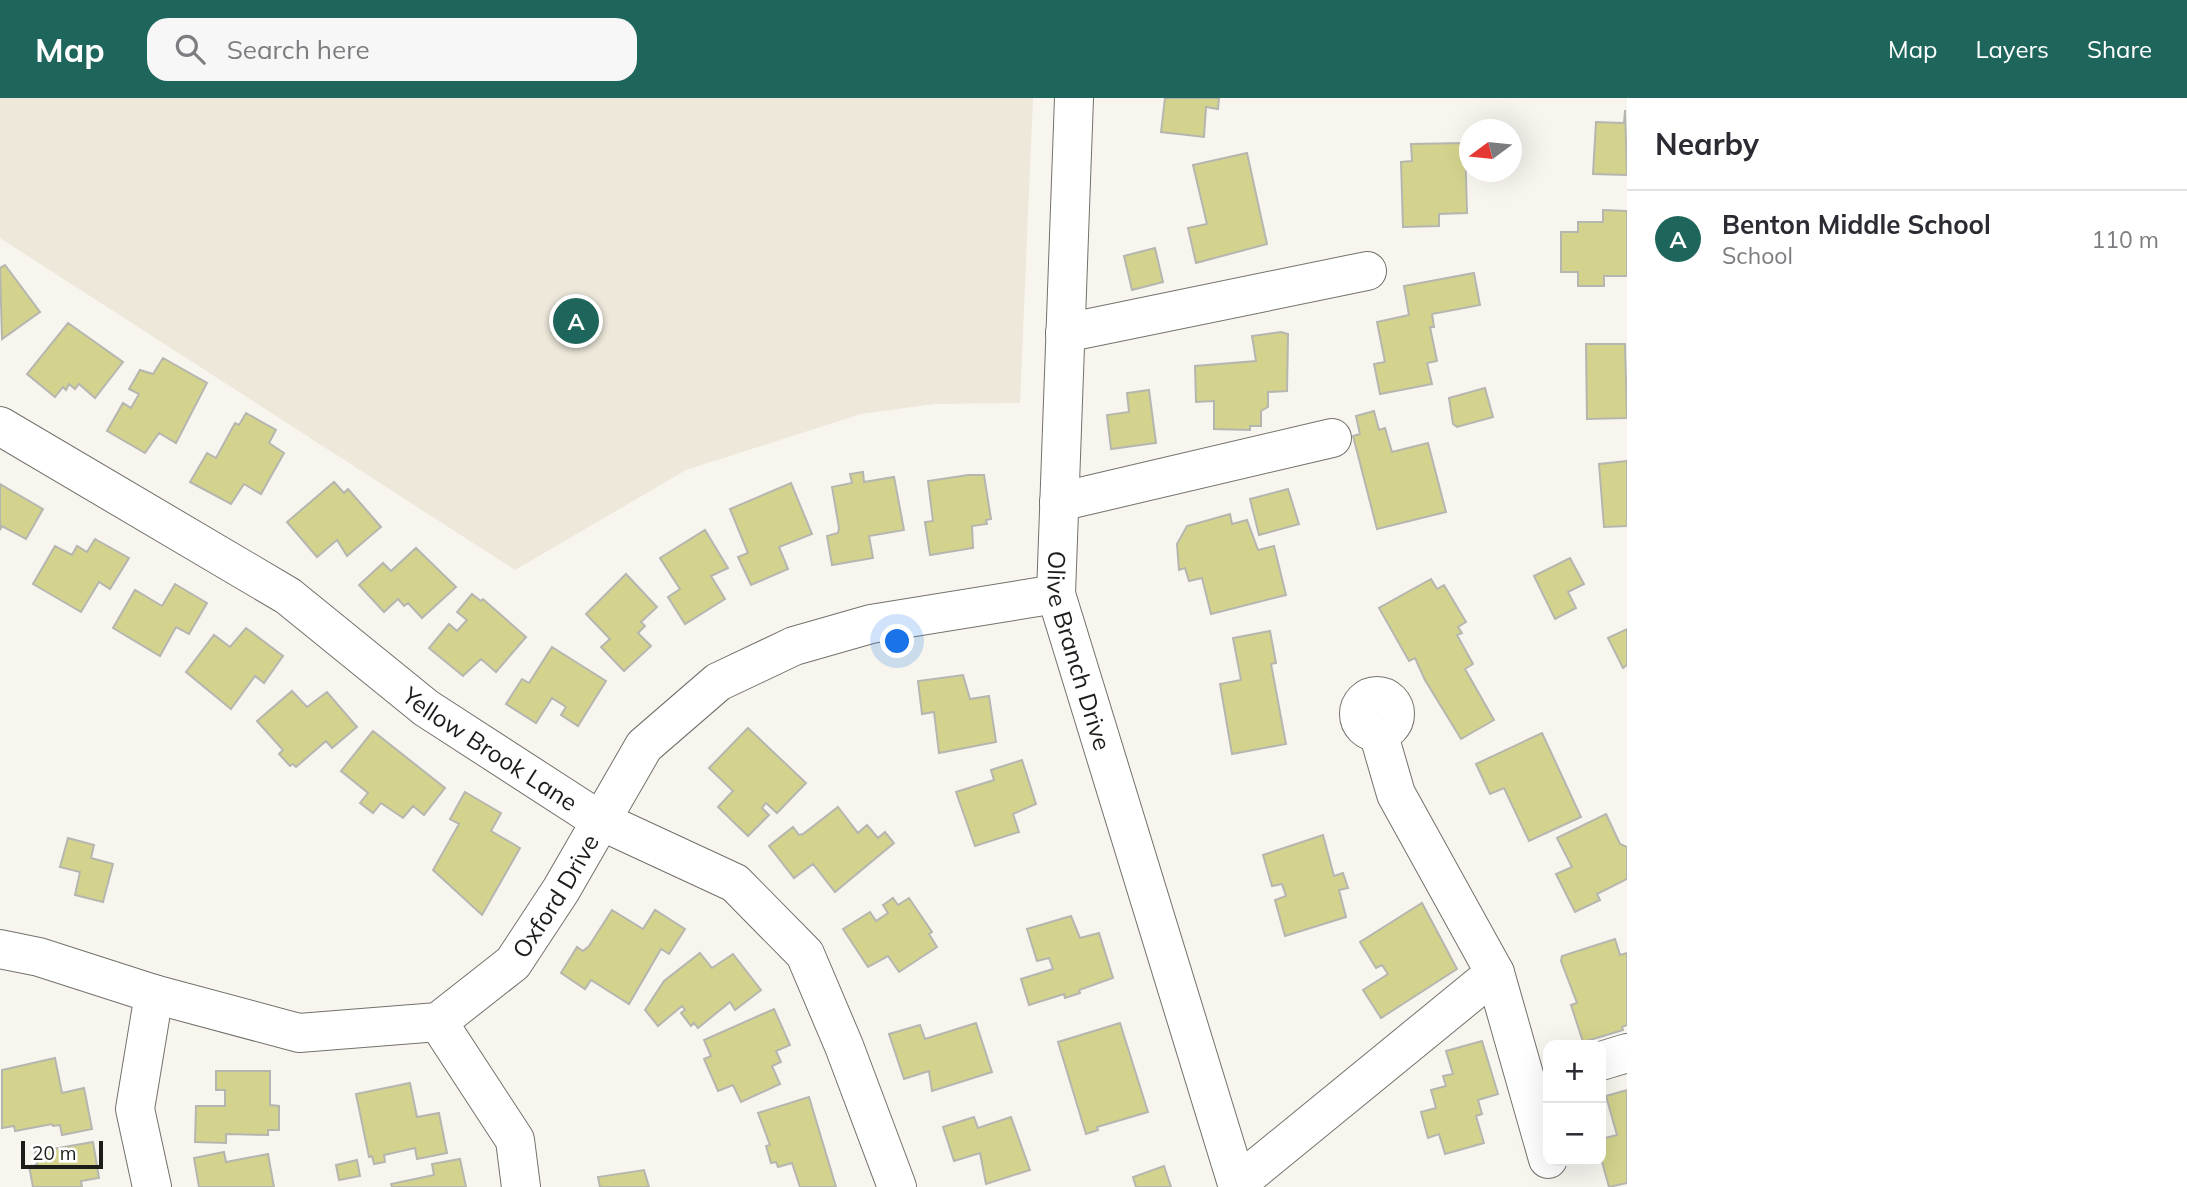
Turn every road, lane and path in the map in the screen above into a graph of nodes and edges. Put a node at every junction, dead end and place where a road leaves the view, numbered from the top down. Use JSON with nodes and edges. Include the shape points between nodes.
{"nodes":[{"id":1,"x":1074,"y":98,"type":"edge"},
{"id":2,"x":1367,"y":271,"type":"dead end"},
{"id":3,"x":1065,"y":333,"type":"junction"},
{"id":4,"x":0,"y":426,"type":"edge"},
{"id":5,"x":1332,"y":439,"type":"dead end"},
{"id":6,"x":1059,"y":502,"type":"junction"},
{"id":7,"x":1056,"y":594,"type":"junction"},
{"id":8,"x":1378,"y":732,"type":"dead end"},
{"id":9,"x":599,"y":820,"type":"junction"},
{"id":10,"x":0,"y":949,"type":"edge"},
{"id":11,"x":1495,"y":973,"type":"junction"},
{"id":12,"x":154,"y":994,"type":"junction"},
{"id":13,"x":438,"y":1022,"type":"junction"},
{"id":14,"x":1627,"y":1053,"type":"edge"},
{"id":15,"x":1606,"y":1059,"type":"edge"},
{"id":16,"x":1537,"y":1080,"type":"edge"},
{"id":17,"x":1543,"y":1120,"type":"edge"},
{"id":18,"x":1551,"y":1166,"type":"edge"},
{"id":19,"x":1237,"y":1185,"type":"edge"},
{"id":20,"x":152,"y":1187,"type":"edge"},
{"id":21,"x":521,"y":1187,"type":"edge"},
{"id":22,"x":897,"y":1187,"type":"edge"},
{"id":23,"x":1556,"y":1187,"type":"edge"}],
"edges":[{"from":1,"to":3,"type":"street","name":"Olive Branch Drive"},
{"from":2,"to":3,"type":"street"},
{"from":3,"to":6,"type":"street","name":"Olive Branch Drive"},
{"from":4,"to":9,"type":"street","name":"Yellow Brook Lane","via":[[288,596],[426,708]]},
{"from":5,"to":6,"type":"street"},
{"from":6,"to":7,"type":"street","name":"Olive Branch Drive"},
{"from":7,"to":9,"type":"street","name":"Oxford Drive","via":[[871,624],[794,646],[718,682],[644,746]]},
{"from":7,"to":19,"type":"street","name":"Olive Branch Drive"},
{"from":8,"to":11,"type":"street","via":[[1396,794]]},
{"from":9,"to":13,"type":"street","name":"Oxford Drive","via":[[561,890],[513,963]]},
{"from":9,"to":22,"type":"street","name":"Yellow Brook Lane","via":[[735,883],[804,954],[845,1046]]},
{"from":10,"to":12,"type":"street"},
{"from":11,"to":16,"type":"street"},
{"from":11,"to":19,"type":"street","name":"Olive Branch Drive"},
{"from":12,"to":13,"type":"street","via":[[299,1033]]},
{"from":12,"to":20,"type":"street","via":[[135,1109]]},
{"from":13,"to":21,"type":"street","via":[[515,1140]]},
{"from":14,"to":15,"type":"street"},
{"from":16,"to":17,"type":"street"},
{"from":18,"to":23,"type":"street"}]}
